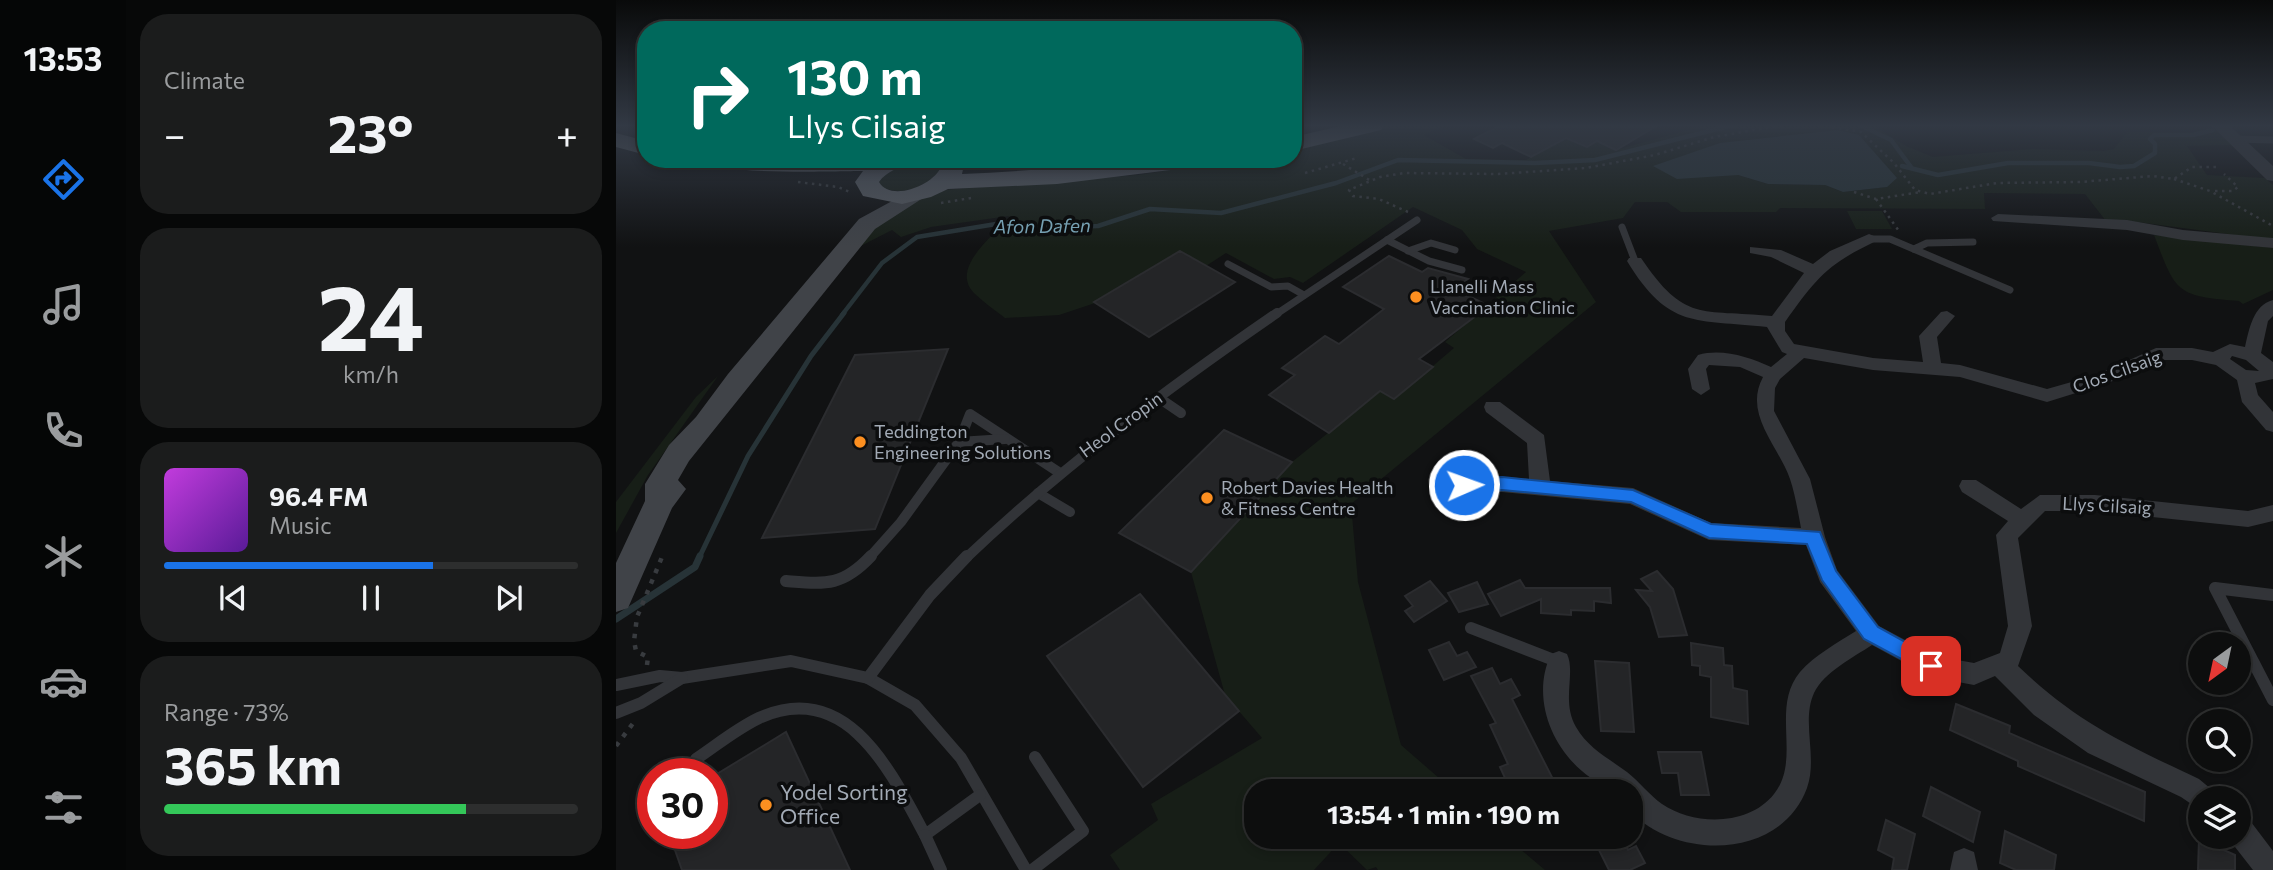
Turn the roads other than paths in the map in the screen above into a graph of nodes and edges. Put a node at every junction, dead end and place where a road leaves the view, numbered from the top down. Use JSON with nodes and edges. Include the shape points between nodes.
{"nodes":[{"id":1,"x":760,"y":168,"type":"edge"},
{"id":2,"x":881,"y":168,"type":"edge"},
{"id":3,"x":1121,"y":168,"type":"edge"},
{"id":4,"x":948,"y":169,"type":"edge"},
{"id":5,"x":872,"y":191,"type":"junction"},
{"id":6,"x":916,"y":194,"type":"junction"},
{"id":7,"x":1998,"y":218,"type":"dead end"},
{"id":8,"x":1417,"y":220,"type":"road end"},
{"id":9,"x":867,"y":224,"type":"junction"},
{"id":10,"x":1622,"y":227,"type":"dead end"},
{"id":11,"x":1869,"y":239,"type":"joint"},
{"id":12,"x":1387,"y":240,"type":"junction"},
{"id":13,"x":1973,"y":242,"type":"dead end"},
{"id":14,"x":2273,"y":243,"type":"edge"},
{"id":15,"x":1914,"y":249,"type":"junction"},
{"id":16,"x":1455,"y":250,"type":"dead end"},
{"id":17,"x":1756,"y":250,"type":"dead end"},
{"id":18,"x":1408,"y":251,"type":"junction"},
{"id":19,"x":1634,"y":261,"type":"joint"},
{"id":20,"x":1228,"y":264,"type":"dead end"},
{"id":21,"x":1462,"y":270,"type":"dead end"},
{"id":22,"x":1814,"y":271,"type":"junction"},
{"id":23,"x":2010,"y":290,"type":"dead end"},
{"id":24,"x":1304,"y":295,"type":"junction"},
{"id":25,"x":2273,"y":305,"type":"edge"},
{"id":26,"x":1947,"y":316,"type":"dead end"},
{"id":27,"x":1776,"y":322,"type":"junction"},
{"id":28,"x":1800,"y":352,"type":"junction"},
{"id":29,"x":2252,"y":355,"type":"junction"},
{"id":30,"x":2221,"y":360,"type":"junction"},
{"id":31,"x":1933,"y":368,"type":"junction"},
{"id":32,"x":1773,"y":375,"type":"junction"},
{"id":33,"x":2245,"y":377,"type":"junction"},
{"id":34,"x":1701,"y":389,"type":"dead end"},
{"id":35,"x":1158,"y":398,"type":"junction"},
{"id":36,"x":1493,"y":407,"type":"dead end"},
{"id":37,"x":1181,"y":413,"type":"dead end"},
{"id":38,"x":2273,"y":425,"type":"edge"},
{"id":39,"x":1005,"y":439,"type":"junction"},
{"id":40,"x":959,"y":442,"type":"junction"},
{"id":41,"x":1060,"y":473,"type":"junction"},
{"id":42,"x":1464,"y":485,"type":"dead end"},
{"id":43,"x":1969,"y":486,"type":"dead end"},
{"id":44,"x":1540,"y":488,"type":"junction"},
{"id":45,"x":1038,"y":493,"type":"junction"},
{"id":46,"x":1070,"y":512,"type":"dead end"},
{"id":47,"x":2273,"y":513,"type":"edge"},
{"id":48,"x":2022,"y":520,"type":"junction"},
{"id":49,"x":1814,"y":537,"type":"junction"},
{"id":50,"x":620,"y":582,"type":"edge"},
{"id":51,"x":786,"y":582,"type":"dead end"},
{"id":52,"x":2273,"y":596,"type":"edge"},
{"id":53,"x":1471,"y":628,"type":"dead end"},
{"id":54,"x":1871,"y":633,"type":"junction"},
{"id":55,"x":1559,"y":662,"type":"joint"},
{"id":56,"x":1999,"y":664,"type":"junction"},
{"id":57,"x":682,"y":678,"type":"junction"},
{"id":58,"x":868,"y":678,"type":"junction"},
{"id":59,"x":616,"y":685,"type":"edge"},
{"id":60,"x":2273,"y":700,"type":"edge"},
{"id":61,"x":616,"y":713,"type":"edge"},
{"id":62,"x":1035,"y":757,"type":"dead end"},
{"id":63,"x":698,"y":758,"type":"edge"},
{"id":64,"x":1613,"y":779,"type":"edge"},
{"id":65,"x":2188,"y":787,"type":"edge"},
{"id":66,"x":980,"y":794,"type":"junction"},
{"id":67,"x":1643,"y":805,"type":"edge"},
{"id":68,"x":925,"y":835,"type":"junction"},
{"id":69,"x":2251,"y":845,"type":"edge"},
{"id":70,"x":941,"y":870,"type":"edge"},
{"id":71,"x":1026,"y":870,"type":"edge"},
{"id":72,"x":1032,"y":870,"type":"edge"},
{"id":73,"x":2270,"y":870,"type":"edge"}],
"edges":[{"from":1,"to":5,"type":"highway"},
{"from":2,"to":5,"type":"highway","via":[[870,176]]},
{"from":3,"to":4,"type":"highway","via":[[1058,177]]},
{"from":4,"to":6,"type":"highway"},
{"from":5,"to":6,"type":"highway","via":[[901,197]]},
{"from":5,"to":9,"type":"main road"},
{"from":6,"to":9,"type":"main road"},
{"from":7,"to":14,"type":"street","via":[[2127,225]]},
{"from":8,"to":12,"type":"lane","name":"Heol Cropin"},
{"from":9,"to":50,"type":"main road","via":[[706,424],[697,455],[660,501]]},
{"from":10,"to":19,"type":"lane"},
{"from":11,"to":15,"type":"lane","via":[[1890,239]]},
{"from":11,"to":22,"type":"street","via":[[1836,254]]},
{"from":12,"to":18,"type":"lane"},
{"from":12,"to":24,"type":"lane","name":"Heol Cropin"},
{"from":13,"to":15,"type":"lane","via":[[1927,243]]},
{"from":15,"to":23,"type":"lane"},
{"from":16,"to":18,"type":"lane","via":[[1434,242],[1420,243]]},
{"from":17,"to":22,"type":"street","via":[[1775,253]]},
{"from":18,"to":21,"type":"lane"},
{"from":19,"to":27,"type":"street","via":[[1673,309],[1698,318]]},
{"from":20,"to":24,"type":"lane","via":[[1271,287],[1288,286]]},
{"from":22,"to":27,"type":"street"},
{"from":24,"to":35,"type":"lane","name":"Heol Cropin"},
{"from":25,"to":29,"type":"street","via":[[2260,320]]},
{"from":26,"to":31,"type":"street","via":[[1928,336]]},
{"from":27,"to":28,"type":"street","via":[[1776,331],[1788,348]]},
{"from":28,"to":31,"type":"street","name":"Clos Cilsaig"},
{"from":28,"to":32,"type":"street"},
{"from":29,"to":30,"type":"street","via":[[2225,351]]},
{"from":29,"to":33,"type":"street","via":[[2263,363],[2267,374]]},
{"from":30,"to":31,"type":"street","name":"Clos Cilsaig","via":[[2156,354],[2102,380],[2048,396]]},
{"from":30,"to":33,"type":"street"},
{"from":32,"to":34,"type":"street","via":[[1742,361],[1704,359],[1697,369]]},
{"from":32,"to":49,"type":"street","via":[[1766,388],[1765,411],[1800,479]]},
{"from":33,"to":38,"type":"street","via":[[2249,397]]},
{"from":35,"to":37,"type":"lane"},
{"from":35,"to":41,"type":"lane","name":"Heol Cropin"},
{"from":36,"to":44,"type":"street","via":[[1536,440]]},
{"from":39,"to":40,"type":"lane"},
{"from":39,"to":40,"type":"lane","via":[[971,414]]},
{"from":39,"to":41,"type":"lane"},
{"from":40,"to":51,"type":"lane","via":[[855,574],[836,583]]},
{"from":41,"to":45,"type":"lane","name":"Heol Cropin"},
{"from":42,"to":44,"type":"street"},
{"from":43,"to":48,"type":"street"},
{"from":44,"to":49,"type":"street","via":[[1633,496],[1709,531]]},
{"from":45,"to":46,"type":"lane"},
{"from":45,"to":58,"type":"lane","name":"Heol Cropin","via":[[951,572]]},
{"from":47,"to":48,"type":"street","name":"Llys Cilsaig","via":[[2248,519],[2095,503],[2040,503]]},
{"from":48,"to":56,"type":"street","via":[[2007,535],[2020,626],[2009,660]]},
{"from":49,"to":54,"type":"street","via":[[1828,575]]},
{"from":52,"to":60,"type":"lane","via":[[2214,588]]},
{"from":53,"to":55,"type":"lane"},
{"from":54,"to":56,"type":"street","via":[[1931,666],[1973,674]]},
{"from":54,"to":67,"type":"street","via":[[1806,683],[1795,727],[1801,759],[1794,786],[1779,812],[1746,829],[1714,834],[1681,827]]},
{"from":55,"to":64,"type":"street","via":[[1554,677],[1556,704],[1567,738]]},
{"from":56,"to":65,"type":"street","via":[[2043,707],[2097,744]]},
{"from":57,"to":58,"type":"lane","via":[[791,661]]},
{"from":57,"to":59,"type":"lane","via":[[660,676]]},
{"from":57,"to":61,"type":"lane","via":[[641,704]]},
{"from":58,"to":66,"type":"lane","via":[[915,705],[961,758]]},
{"from":62,"to":72,"type":"lane","via":[[1083,831]]},
{"from":63,"to":68,"type":"lane","via":[[767,714],[800,708],[841,718],[873,744]]},
{"from":66,"to":68,"type":"lane"},
{"from":66,"to":71,"type":"lane"},
{"from":68,"to":70,"type":"lane"},
{"from":69,"to":73,"type":"street"}]}
